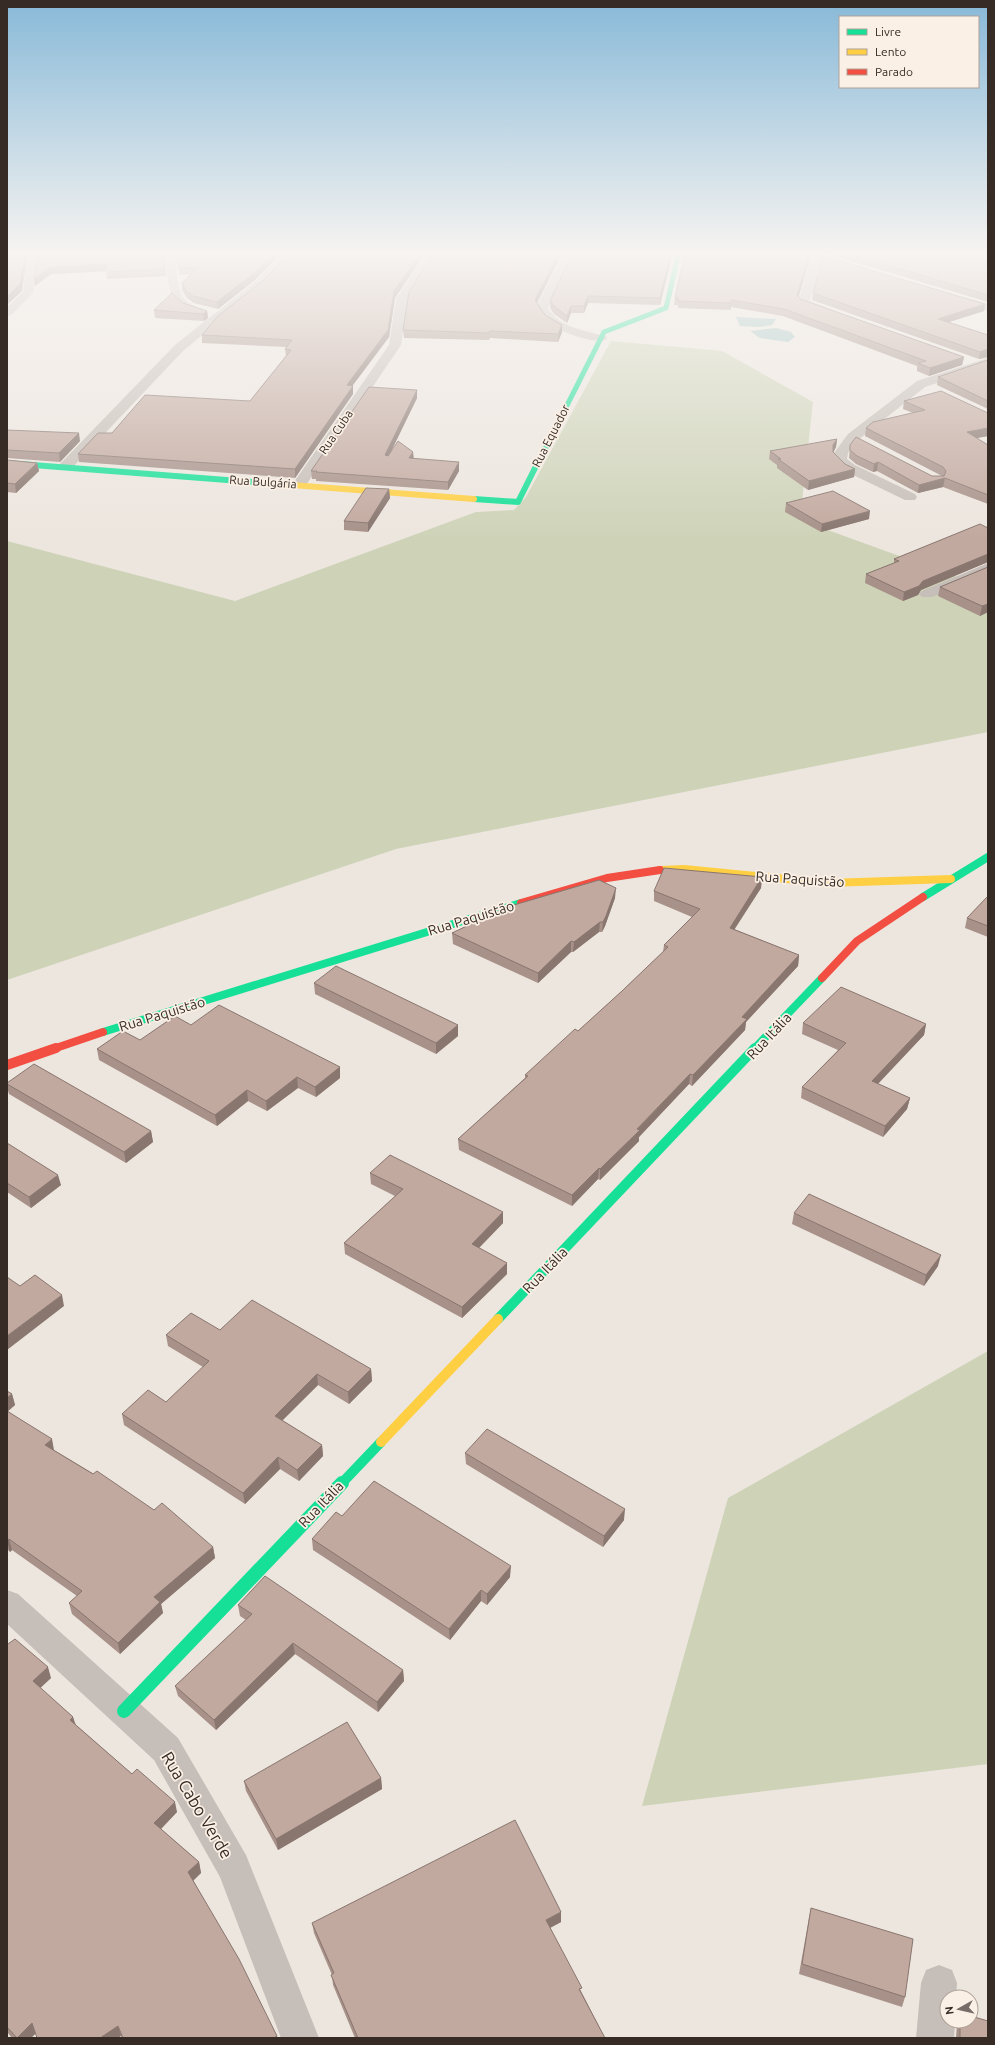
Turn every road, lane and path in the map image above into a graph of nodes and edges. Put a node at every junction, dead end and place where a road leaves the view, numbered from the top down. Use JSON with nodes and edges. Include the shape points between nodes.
{"nodes":[{"id":1,"x":180,"y":347,"type":"edge"},
{"id":2,"x":393,"y":347,"type":"edge"},
{"id":3,"x":596,"y":347,"type":"edge"},
{"id":4,"x":965,"y":360,"type":"edge"},
{"id":5,"x":984,"y":364,"type":"edge"},
{"id":6,"x":921,"y":384,"type":"junction"},
{"id":7,"x":934,"y":390,"type":"dead end"},
{"id":8,"x":853,"y":437,"type":"junction"},
{"id":9,"x":867,"y":444,"type":"edge"},
{"id":10,"x":7,"y":462,"type":"edge"},
{"id":11,"x":65,"y":467,"type":"junction"},
{"id":12,"x":299,"y":485,"type":"junction"},
{"id":13,"x":910,"y":496,"type":"dead end"},
{"id":14,"x":518,"y":502,"type":"joint"},
{"id":15,"x":988,"y":568,"type":"edge"},
{"id":16,"x":927,"y":594,"type":"edge"},
{"id":17,"x":988,"y":857,"type":"edge"},
{"id":18,"x":950,"y":879,"type":"junction"},
{"id":19,"x":7,"y":1065,"type":"edge"},
{"id":20,"x":7,"y":1604,"type":"edge"},
{"id":21,"x":124,"y":1710,"type":"junction"},
{"id":22,"x":939,"y":1983,"type":"dead end"},
{"id":23,"x":300,"y":2038,"type":"edge"},
{"id":24,"x":935,"y":2038,"type":"edge"}],
"edges":[{"from":1,"to":11,"type":"street"},
{"from":2,"to":12,"type":"street","name":"Rua Cuba"},
{"from":3,"to":14,"type":"street","name":"Rua Equador"},
{"from":4,"to":5,"type":"street"},
{"from":5,"to":6,"type":"street"},
{"from":6,"to":7,"type":"street"},
{"from":6,"to":8,"type":"street"},
{"from":8,"to":9,"type":"street"},
{"from":8,"to":13,"type":"street","via":[[841,453],[840,459],[843,463]]},
{"from":10,"to":11,"type":"street","name":"Rua Bulgária"},
{"from":11,"to":12,"type":"street","name":"Rua Bulgária"},
{"from":12,"to":14,"type":"street","name":"Rua Bulgária"},
{"from":15,"to":16,"type":"street"},
{"from":17,"to":18,"type":"street","name":"Rua Itália"},
{"from":18,"to":19,"type":"street","name":"Rua Paquistão","via":[[827,883],[684,869],[632,872],[596,880],[128,1024]]},
{"from":18,"to":21,"type":"street","name":"Rua Itália","via":[[857,942]]},
{"from":20,"to":21,"type":"street","name":"Rua Cabo Verde"},
{"from":21,"to":23,"type":"street","name":"Rua Cabo Verde","via":[[166,1749],[234,1867]]},
{"from":22,"to":24,"type":"street"}]}
